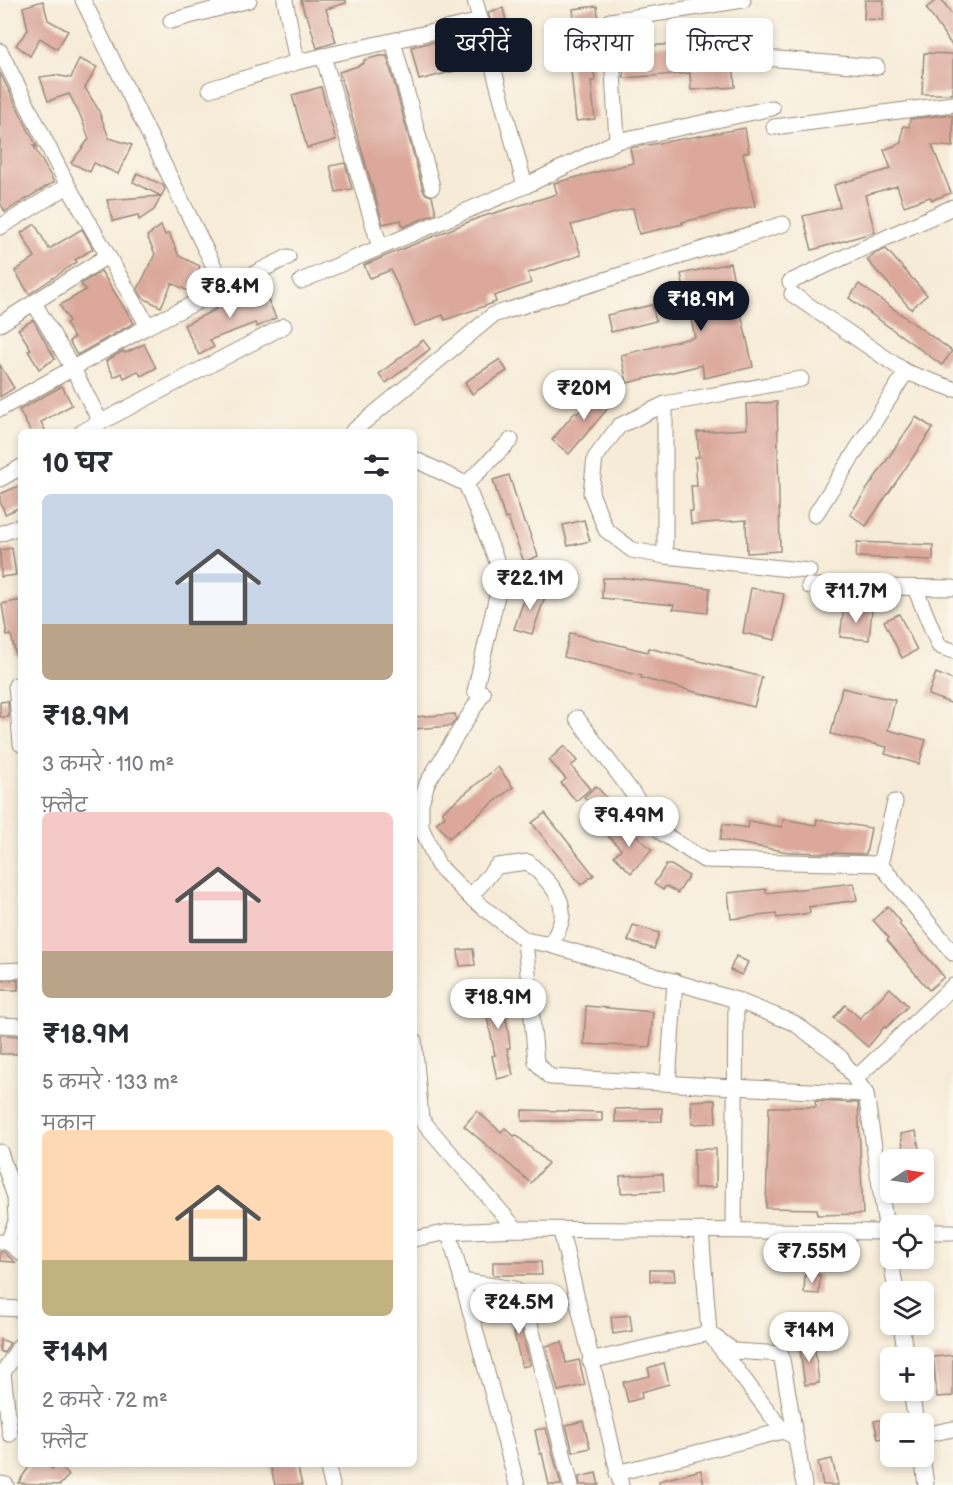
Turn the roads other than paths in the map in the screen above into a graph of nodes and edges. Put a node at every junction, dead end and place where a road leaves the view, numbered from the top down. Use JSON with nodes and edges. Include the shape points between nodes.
{"nodes":[{"id":1,"x":83,"y":0,"type":"edge"},
{"id":2,"x":249,"y":0,"type":"edge"},
{"id":3,"x":285,"y":0,"type":"edge"},
{"id":4,"x":475,"y":0,"type":"edge"},
{"id":5,"x":743,"y":0,"type":"edge"},
{"id":6,"x":480,"y":18,"type":"edge"},
{"id":7,"x":171,"y":21,"type":"dead end"},
{"id":8,"x":435,"y":31,"type":"edge"},
{"id":9,"x":393,"y":41,"type":"junction"},
{"id":10,"x":0,"y":51,"type":"edge"},
{"id":11,"x":323,"y":56,"type":"junction"},
{"id":12,"x":773,"y":59,"type":"edge"},
{"id":13,"x":297,"y":62,"type":"junction"},
{"id":14,"x":877,"y":68,"type":"dead end"},
{"id":15,"x":495,"y":72,"type":"edge"},
{"id":16,"x":210,"y":89,"type":"dead end"},
{"id":17,"x":953,"y":104,"type":"edge"},
{"id":18,"x":772,"y":108,"type":"dead end"},
{"id":19,"x":774,"y":127,"type":"dead end"},
{"id":20,"x":617,"y":141,"type":"junction"},
{"id":21,"x":68,"y":186,"type":"junction"},
{"id":22,"x":525,"y":186,"type":"junction"},
{"id":23,"x":432,"y":187,"type":"dead end"},
{"id":24,"x":953,"y":207,"type":"edge"},
{"id":25,"x":783,"y":224,"type":"dead end"},
{"id":26,"x":1,"y":225,"type":"edge"},
{"id":27,"x":380,"y":247,"type":"junction"},
{"id":28,"x":106,"y":256,"type":"junction"},
{"id":29,"x":288,"y":257,"type":"dead end"},
{"id":30,"x":301,"y":281,"type":"dead end"},
{"id":31,"x":224,"y":287,"type":"junction"},
{"id":32,"x":34,"y":303,"type":"junction"},
{"id":33,"x":0,"y":324,"type":"edge"},
{"id":34,"x":148,"y":326,"type":"junction"},
{"id":35,"x":284,"y":326,"type":"dead end"},
{"id":36,"x":72,"y":367,"type":"junction"},
{"id":37,"x":906,"y":372,"type":"junction"},
{"id":38,"x":801,"y":379,"type":"dead end"},
{"id":39,"x":953,"y":389,"type":"edge"},
{"id":40,"x":665,"y":404,"type":"junction"},
{"id":41,"x":0,"y":409,"type":"edge"},
{"id":42,"x":100,"y":421,"type":"junction"},
{"id":43,"x":87,"y":429,"type":"edge"},
{"id":44,"x":358,"y":429,"type":"edge"},
{"id":45,"x":511,"y":440,"type":"dead end"},
{"id":46,"x":417,"y":460,"type":"edge"},
{"id":47,"x":18,"y":469,"type":"edge"},
{"id":48,"x":0,"y":479,"type":"edge"},
{"id":49,"x":466,"y":484,"type":"junction"},
{"id":50,"x":815,"y":515,"type":"dead end"},
{"id":51,"x":18,"y":527,"type":"edge"},
{"id":52,"x":0,"y":534,"type":"edge"},
{"id":53,"x":666,"y":556,"type":"junction"},
{"id":54,"x":915,"y":588,"type":"junction"},
{"id":55,"x":953,"y":588,"type":"edge"},
{"id":56,"x":953,"y":651,"type":"edge"},
{"id":57,"x":18,"y":685,"type":"edge"},
{"id":58,"x":0,"y":686,"type":"edge"},
{"id":59,"x":577,"y":718,"type":"dead end"},
{"id":60,"x":895,"y":802,"type":"dead end"},
{"id":61,"x":880,"y":864,"type":"junction"},
{"id":62,"x":470,"y":897,"type":"junction"},
{"id":63,"x":525,"y":940,"type":"junction"},
{"id":64,"x":551,"y":945,"type":"junction"},
{"id":65,"x":953,"y":953,"type":"edge"},
{"id":66,"x":0,"y":970,"type":"edge"},
{"id":67,"x":18,"y":970,"type":"edge"},
{"id":68,"x":675,"y":981,"type":"junction"},
{"id":69,"x":953,"y":986,"type":"edge"},
{"id":70,"x":736,"y":1000,"type":"junction"},
{"id":71,"x":0,"y":1025,"type":"edge"},
{"id":72,"x":18,"y":1026,"type":"edge"},
{"id":73,"x":417,"y":1074,"type":"edge"},
{"id":74,"x":855,"y":1079,"type":"junction"},
{"id":75,"x":668,"y":1083,"type":"junction"},
{"id":76,"x":735,"y":1086,"type":"junction"},
{"id":77,"x":866,"y":1094,"type":"junction"},
{"id":78,"x":0,"y":1152,"type":"edge"},
{"id":79,"x":3,"y":1171,"type":"edge"},
{"id":80,"x":886,"y":1215,"type":"edge"},
{"id":81,"x":516,"y":1229,"type":"junction"},
{"id":82,"x":701,"y":1230,"type":"junction"},
{"id":83,"x":734,"y":1230,"type":"junction"},
{"id":84,"x":561,"y":1231,"type":"junction"},
{"id":85,"x":449,"y":1232,"type":"junction"},
{"id":86,"x":880,"y":1232,"type":"edge"},
{"id":87,"x":934,"y":1232,"type":"edge"},
{"id":88,"x":953,"y":1232,"type":"edge"},
{"id":89,"x":417,"y":1238,"type":"edge"},
{"id":90,"x":4,"y":1242,"type":"edge"},
{"id":91,"x":18,"y":1251,"type":"edge"},
{"id":92,"x":462,"y":1281,"type":"junction"},
{"id":93,"x":0,"y":1308,"type":"edge"},
{"id":94,"x":18,"y":1309,"type":"edge"},
{"id":95,"x":710,"y":1333,"type":"junction"},
{"id":96,"x":18,"y":1349,"type":"edge"},
{"id":97,"x":591,"y":1361,"type":"junction"},
{"id":98,"x":2,"y":1375,"type":"edge"},
{"id":99,"x":953,"y":1429,"type":"edge"},
{"id":100,"x":934,"y":1433,"type":"edge"},
{"id":101,"x":10,"y":1434,"type":"dead end"},
{"id":102,"x":789,"y":1434,"type":"junction"},
{"id":103,"x":328,"y":1467,"type":"edge"},
{"id":104,"x":924,"y":1467,"type":"edge"},
{"id":105,"x":619,"y":1479,"type":"edge"},
{"id":106,"x":0,"y":1484,"type":"edge"},
{"id":107,"x":6,"y":1485,"type":"edge"},
{"id":108,"x":332,"y":1485,"type":"edge"},
{"id":109,"x":516,"y":1485,"type":"edge"},
{"id":110,"x":571,"y":1485,"type":"edge"},
{"id":111,"x":804,"y":1485,"type":"edge"},
{"id":112,"x":926,"y":1485,"type":"edge"}],
"edges":[{"from":1,"to":31,"type":"street"},
{"from":2,"to":7,"type":"street"},
{"from":3,"to":13,"type":"street"},
{"from":4,"to":6,"type":"street"},
{"from":5,"to":20,"type":"street","via":[[610,21]]},
{"from":8,"to":9,"type":"street"},
{"from":9,"to":11,"type":"street"},
{"from":9,"to":23,"type":"street"},
{"from":10,"to":21,"type":"street"},
{"from":11,"to":13,"type":"street"},
{"from":11,"to":27,"type":"street"},
{"from":12,"to":14,"type":"street"},
{"from":13,"to":16,"type":"street"},
{"from":15,"to":22,"type":"street"},
{"from":17,"to":19,"type":"street"},
{"from":18,"to":20,"type":"street"},
{"from":20,"to":22,"type":"street"},
{"from":21,"to":26,"type":"street"},
{"from":21,"to":28,"type":"street"},
{"from":22,"to":27,"type":"street"},
{"from":24,"to":37,"type":"street","via":[[791,288]]},
{"from":25,"to":44,"type":"street","via":[[493,315]]},
{"from":27,"to":30,"type":"street"},
{"from":28,"to":32,"type":"street"},
{"from":28,"to":34,"type":"street"},
{"from":29,"to":31,"type":"street"},
{"from":31,"to":34,"type":"street"},
{"from":32,"to":33,"type":"street"},
{"from":32,"to":36,"type":"street"},
{"from":34,"to":36,"type":"street"},
{"from":35,"to":42,"type":"street"},
{"from":36,"to":41,"type":"street"},
{"from":36,"to":42,"type":"street"},
{"from":37,"to":39,"type":"street"},
{"from":37,"to":50,"type":"street"},
{"from":38,"to":40,"type":"street"},
{"from":40,"to":53,"type":"street"},
{"from":40,"to":53,"type":"street","via":[[619,426],[596,458],[591,493],[606,530],[632,550]]},
{"from":42,"to":43,"type":"street"},
{"from":45,"to":49,"type":"street"},
{"from":46,"to":49,"type":"street"},
{"from":47,"to":48,"type":"street"},
{"from":49,"to":62,"type":"street","via":[[502,574],[479,692],[427,783],[421,803],[421,827],[438,865]]},
{"from":51,"to":52,"type":"street"},
{"from":53,"to":54,"type":"street","via":[[809,579]]},
{"from":54,"to":55,"type":"street"},
{"from":54,"to":56,"type":"street","via":[[939,646]]},
{"from":57,"to":58,"type":"street"},
{"from":59,"to":61,"type":"street","via":[[662,833],[704,860]]},
{"from":60,"to":61,"type":"street"},
{"from":61,"to":65,"type":"street"},
{"from":62,"to":63,"type":"street"},
{"from":62,"to":64,"type":"street","via":[[497,866],[528,862],[548,881],[561,903],[562,921]]},
{"from":63,"to":64,"type":"street"},
{"from":63,"to":75,"type":"street","via":[[536,1062],[550,1077]]},
{"from":64,"to":68,"type":"street"},
{"from":66,"to":67,"type":"street"},
{"from":68,"to":70,"type":"street"},
{"from":68,"to":75,"type":"street"},
{"from":69,"to":74,"type":"street"},
{"from":70,"to":74,"type":"street","via":[[794,1023],[840,1056]]},
{"from":70,"to":76,"type":"street"},
{"from":71,"to":72,"type":"street"},
{"from":73,"to":81,"type":"street","via":[[421,1119]]},
{"from":74,"to":77,"type":"street"},
{"from":75,"to":76,"type":"street"},
{"from":76,"to":77,"type":"street"},
{"from":76,"to":83,"type":"street"},
{"from":77,"to":80,"type":"street"},
{"from":78,"to":79,"type":"street"},
{"from":79,"to":90,"type":"street","via":[[15,1197],[16,1222]]},
{"from":81,"to":84,"type":"street"},
{"from":81,"to":85,"type":"street"},
{"from":82,"to":83,"type":"street"},
{"from":82,"to":84,"type":"street"},
{"from":82,"to":95,"type":"street"},
{"from":83,"to":86,"type":"street"},
{"from":84,"to":97,"type":"street"},
{"from":85,"to":89,"type":"street"},
{"from":85,"to":92,"type":"street"},
{"from":87,"to":88,"type":"street"},
{"from":90,"to":91,"type":"street"},
{"from":92,"to":109,"type":"street"},
{"from":92,"to":110,"type":"street","via":[[514,1289],[522,1296]]},
{"from":93,"to":94,"type":"street"},
{"from":95,"to":97,"type":"street"},
{"from":95,"to":102,"type":"street"},
{"from":95,"to":102,"type":"street","via":[[734,1351],[781,1354]]},
{"from":96,"to":98,"type":"street"},
{"from":97,"to":105,"type":"street"},
{"from":98,"to":101,"type":"street"},
{"from":99,"to":100,"type":"street"},
{"from":102,"to":105,"type":"street"},
{"from":102,"to":111,"type":"street"},
{"from":103,"to":108,"type":"street"},
{"from":104,"to":112,"type":"street"},
{"from":106,"to":107,"type":"street"}]}
